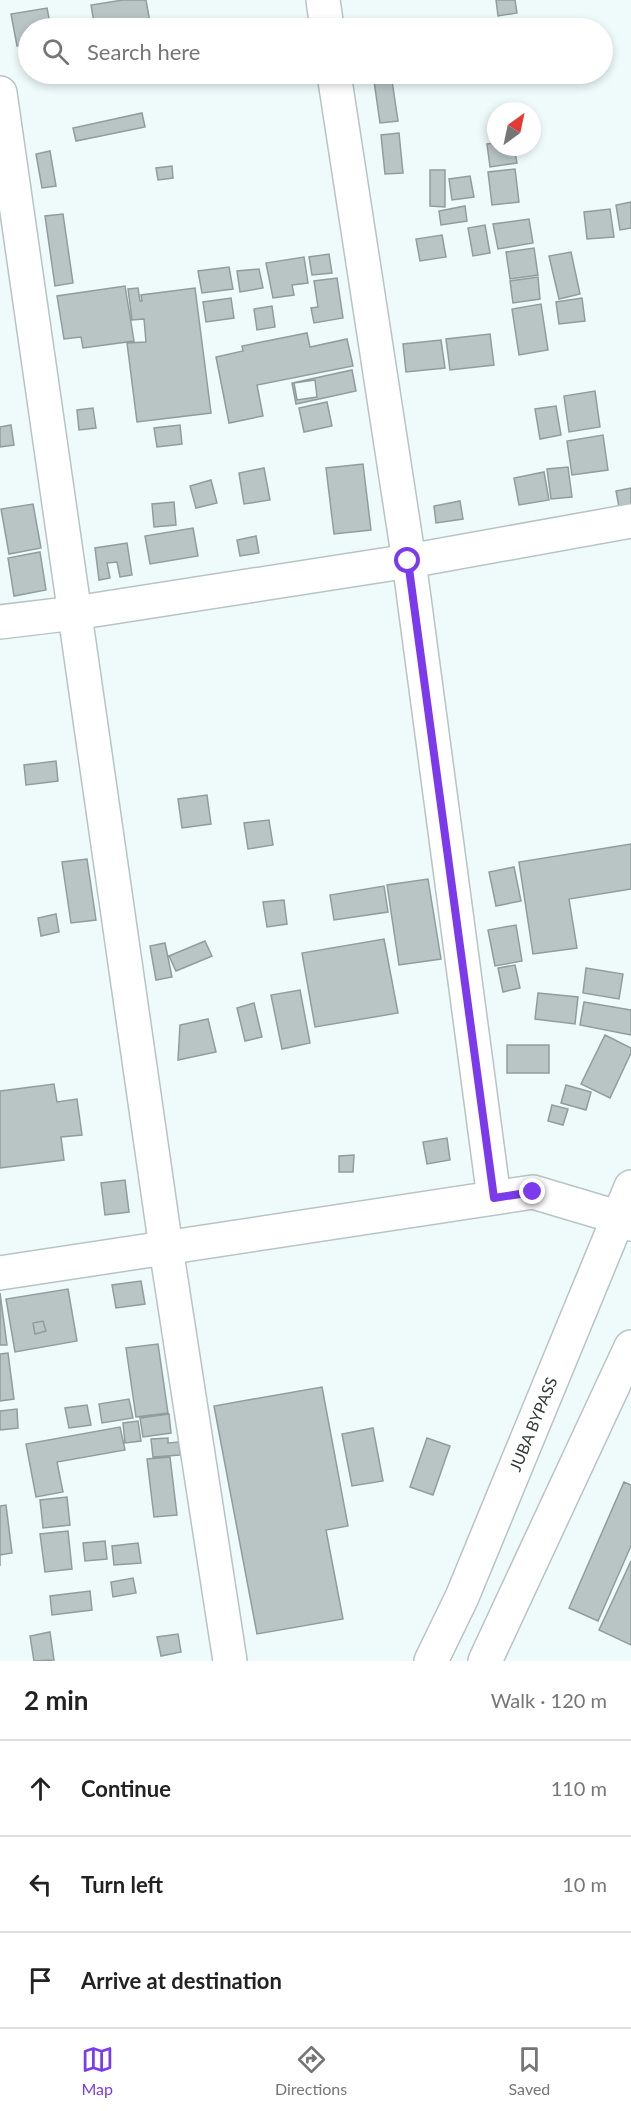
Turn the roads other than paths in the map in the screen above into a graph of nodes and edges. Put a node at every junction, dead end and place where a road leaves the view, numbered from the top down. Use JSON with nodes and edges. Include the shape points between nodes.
{"nodes":[{"id":1,"x":323,"y":0,"type":"edge"},
{"id":2,"x":326,"y":18,"type":"edge"},
{"id":3,"x":336,"y":84,"type":"edge"},
{"id":4,"x":0,"y":93,"type":"edge"},
{"id":5,"x":631,"y":521,"type":"edge"},
{"id":6,"x":408,"y":561,"type":"junction"},
{"id":7,"x":75,"y":613,"type":"junction"},
{"id":8,"x":0,"y":622,"type":"edge"},
{"id":9,"x":631,"y":1187,"type":"edge"},
{"id":10,"x":494,"y":1198,"type":"junction"},
{"id":11,"x":624,"y":1221,"type":"edge"},
{"id":12,"x":166,"y":1248,"type":"junction"},
{"id":13,"x":0,"y":1273,"type":"edge"},
{"id":14,"x":631,"y":1347,"type":"edge"},
{"id":15,"x":230,"y":1661,"type":"edge"},
{"id":16,"x":430,"y":1661,"type":"edge"},
{"id":17,"x":485,"y":1661,"type":"edge"}],
"edges":[{"from":1,"to":2,"type":"street"},
{"from":3,"to":6,"type":"street"},
{"from":4,"to":7,"type":"street"},
{"from":5,"to":6,"type":"street"},
{"from":6,"to":7,"type":"street"},
{"from":6,"to":10,"type":"street"},
{"from":7,"to":8,"type":"street"},
{"from":7,"to":12,"type":"street"},
{"from":9,"to":11,"type":"street","name":"JUBA BYPASS"},
{"from":10,"to":11,"type":"street","via":[[533,1192]]},
{"from":10,"to":12,"type":"street"},
{"from":11,"to":16,"type":"street","name":"JUBA BYPASS","via":[[466,1587]]},
{"from":12,"to":13,"type":"street"},
{"from":12,"to":15,"type":"street"},
{"from":14,"to":17,"type":"street"}]}
